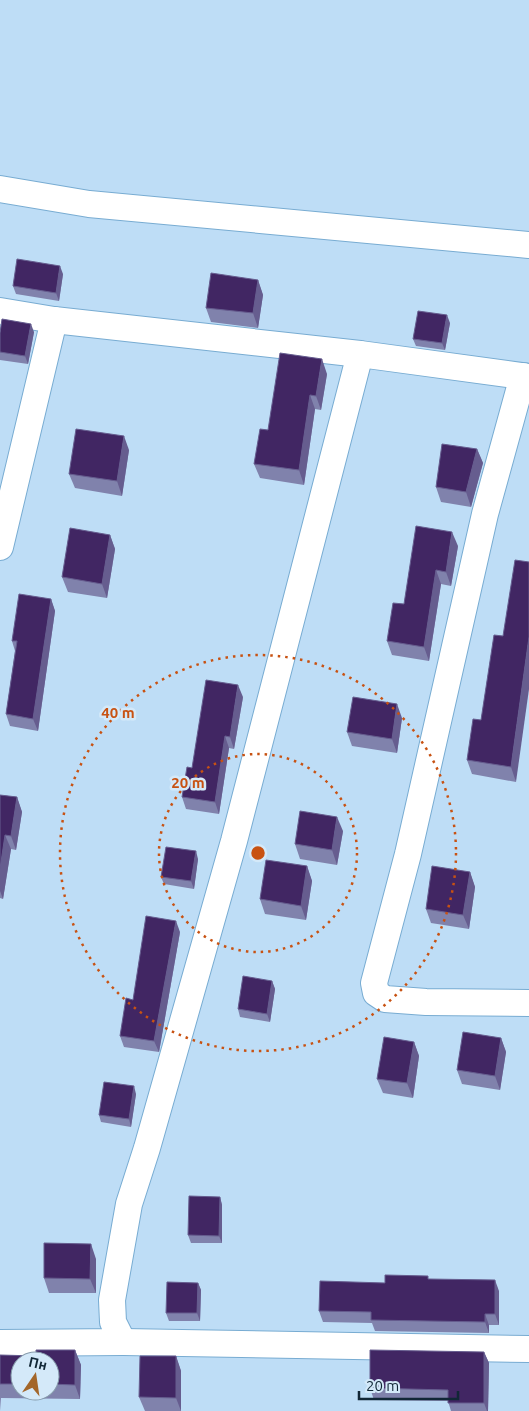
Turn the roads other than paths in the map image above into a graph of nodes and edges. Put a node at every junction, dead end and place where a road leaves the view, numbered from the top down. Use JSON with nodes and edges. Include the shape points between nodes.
{"nodes":[{"id":1,"x":0,"y":189,"type":"edge"},
{"id":2,"x":529,"y":245,"type":"edge"},
{"id":3,"x":0,"y":312,"type":"edge"},
{"id":4,"x":54,"y":320,"type":"junction"},
{"id":5,"x":360,"y":354,"type":"junction"},
{"id":6,"x":526,"y":376,"type":"edge"},
{"id":7,"x":0,"y":547,"type":"edge"},
{"id":8,"x":529,"y":1003,"type":"edge"},
{"id":9,"x":123,"y":1342,"type":"junction"},
{"id":10,"x":0,"y":1343,"type":"edge"},
{"id":11,"x":529,"y":1349,"type":"edge"}],
"edges":[{"from":1,"to":2,"type":"street","via":[[89,204]]},
{"from":3,"to":4,"type":"street"},
{"from":4,"to":5,"type":"street"},
{"from":4,"to":7,"type":"street"},
{"from":5,"to":6,"type":"street"},
{"from":5,"to":9,"type":"street","via":[[234,841],[129,1204],[112,1300],[113,1322]]},
{"from":6,"to":8,"type":"street","via":[[485,514],[408,854],[374,983],[376,993],[385,999]]},
{"from":9,"to":10,"type":"street"},
{"from":9,"to":11,"type":"street"}]}
